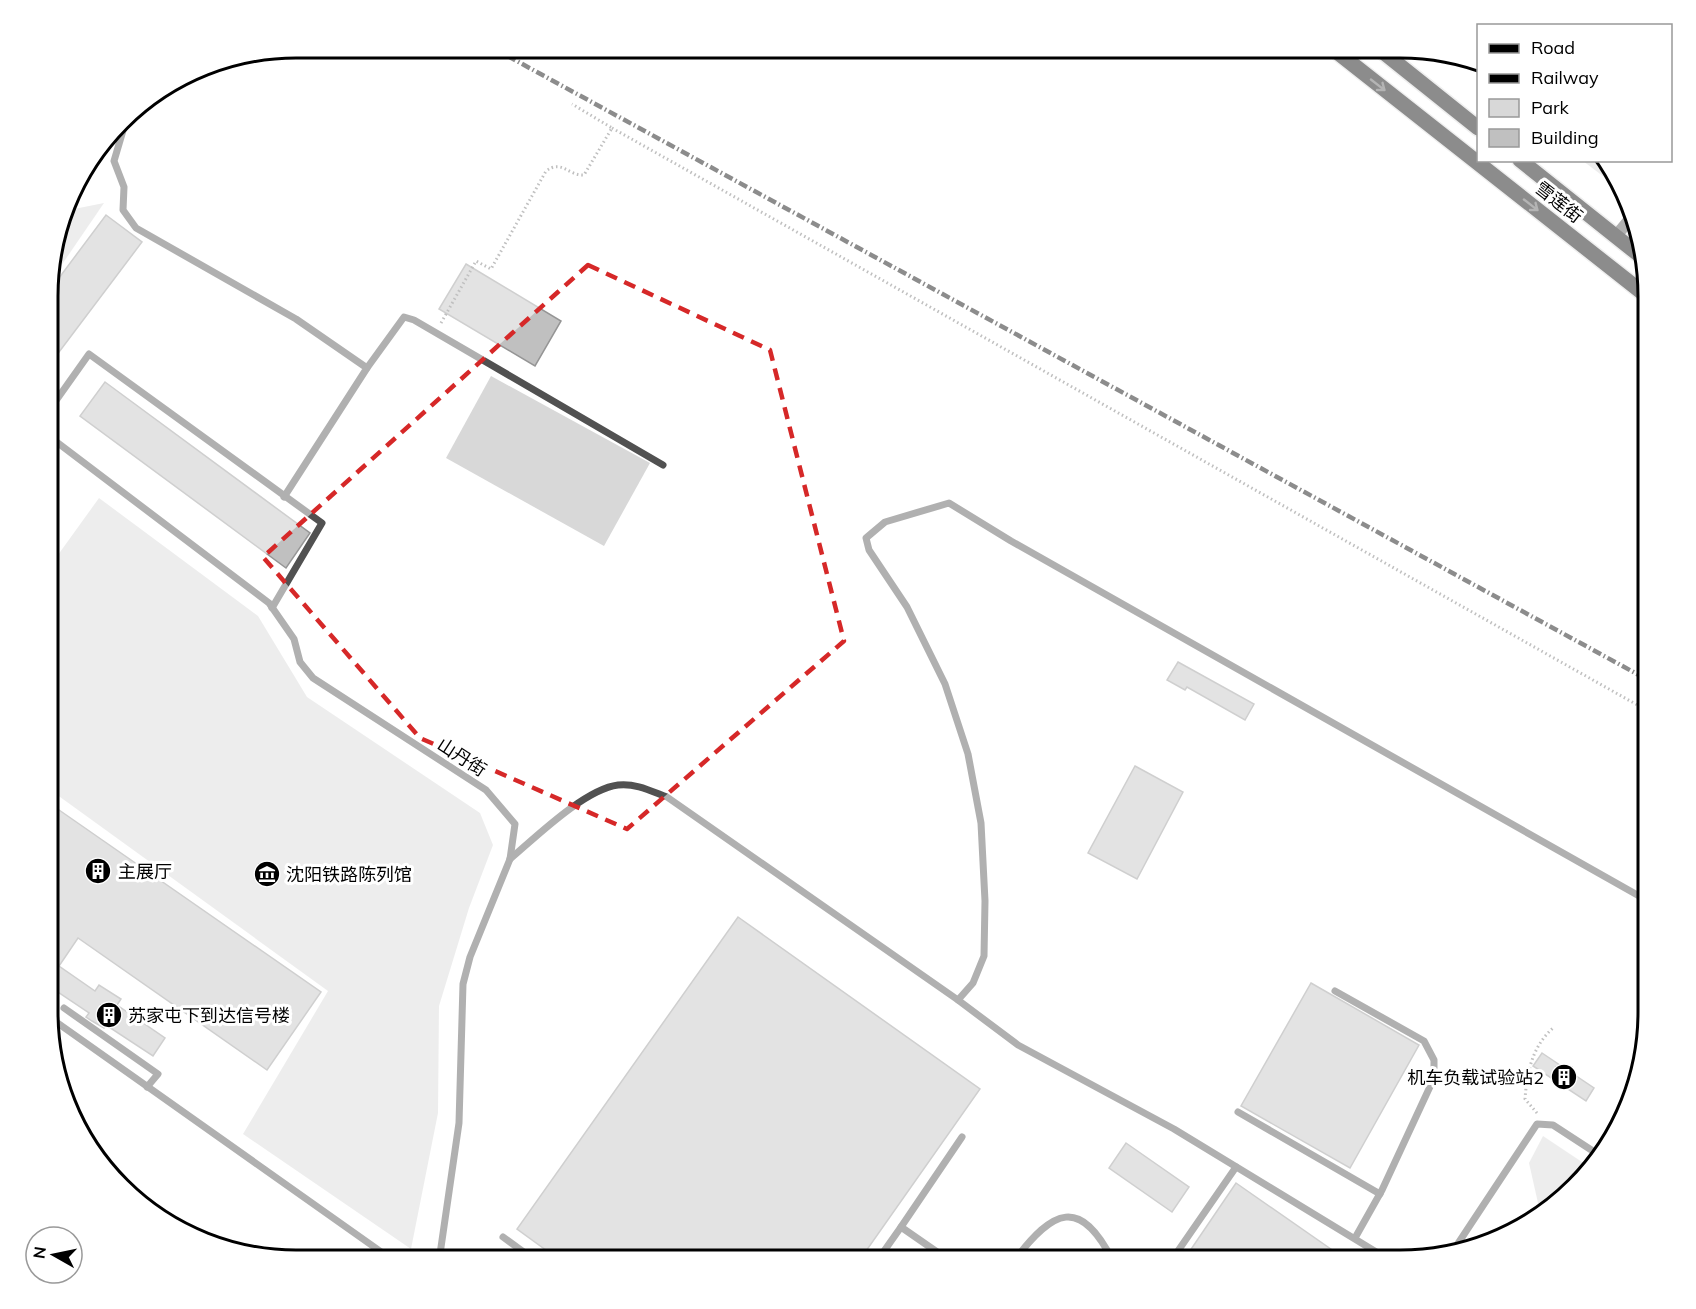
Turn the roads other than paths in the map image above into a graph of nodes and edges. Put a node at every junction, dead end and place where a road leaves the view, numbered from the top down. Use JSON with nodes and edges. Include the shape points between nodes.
{"nodes":[{"id":1,"x":1345,"y":58,"type":"edge"},
{"id":2,"x":1391,"y":58,"type":"edge"},
{"id":3,"x":1477,"y":126,"type":"edge"},
{"id":4,"x":121,"y":136,"type":"edge"},
{"id":5,"x":1522,"y":162,"type":"edge"},
{"id":6,"x":1626,"y":224,"type":"edge"},
{"id":7,"x":1616,"y":237,"type":"junction"},
{"id":8,"x":1633,"y":250,"type":"edge"},
{"id":9,"x":1637,"y":289,"type":"edge"},
{"id":10,"x":367,"y":368,"type":"junction"},
{"id":11,"x":58,"y":399,"type":"edge"},
{"id":12,"x":58,"y":443,"type":"edge"},
{"id":13,"x":663,"y":465,"type":"dead end"},
{"id":14,"x":284,"y":497,"type":"junction"},
{"id":15,"x":272,"y":608,"type":"junction"},
{"id":16,"x":510,"y":859,"type":"junction"},
{"id":17,"x":1638,"y":894,"type":"edge"},
{"id":18,"x":1335,"y":991,"type":"dead end"},
{"id":19,"x":958,"y":1000,"type":"junction"},
{"id":20,"x":63,"y":1008,"type":"dead end"},
{"id":21,"x":78,"y":1018,"type":"junction"},
{"id":22,"x":59,"y":1024,"type":"edge"},
{"id":23,"x":68,"y":1031,"type":"junction"},
{"id":24,"x":147,"y":1086,"type":"junction"},
{"id":25,"x":1238,"y":1112,"type":"dead end"},
{"id":26,"x":962,"y":1137,"type":"dead end"},
{"id":27,"x":1593,"y":1151,"type":"edge"},
{"id":28,"x":1236,"y":1167,"type":"junction"},
{"id":29,"x":1380,"y":1194,"type":"junction"},
{"id":30,"x":901,"y":1227,"type":"junction"},
{"id":31,"x":503,"y":1237,"type":"dead end"},
{"id":32,"x":1355,"y":1238,"type":"junction"},
{"id":33,"x":1459,"y":1243,"type":"edge"},
{"id":34,"x":378,"y":1250,"type":"edge"},
{"id":35,"x":441,"y":1250,"type":"edge"},
{"id":36,"x":521,"y":1250,"type":"edge"},
{"id":37,"x":885,"y":1250,"type":"edge"},
{"id":38,"x":934,"y":1250,"type":"edge"},
{"id":39,"x":1024,"y":1250,"type":"edge"},
{"id":40,"x":1107,"y":1250,"type":"edge"},
{"id":41,"x":1179,"y":1250,"type":"edge"},
{"id":42,"x":1374,"y":1250,"type":"edge"}],
"edges":[{"from":1,"to":9,"type":"main road","name":"雪莲街","one_way":true},
{"from":2,"to":3,"type":"main road"},
{"from":4,"to":10,"type":"lane","via":[[114,161],[124,187],[123,210],[136,228],[296,319]]},
{"from":5,"to":7,"type":"main road","name":"雪莲街"},
{"from":6,"to":7,"type":"street"},
{"from":7,"to":8,"type":"main road","name":"雪莲街"},
{"from":10,"to":13,"type":"lane","via":[[404,317]]},
{"from":10,"to":14,"type":"lane"},
{"from":11,"to":14,"type":"lane","via":[[89,354]]},
{"from":12,"to":15,"type":"lane","name":"山丹街"},
{"from":14,"to":15,"type":"lane","via":[[322,523]]},
{"from":15,"to":16,"type":"lane","name":"山丹街","via":[[294,639],[300,662],[314,678],[486,790],[515,824]]},
{"from":16,"to":19,"type":"lane","via":[[576,804],[616,785],[640,786],[667,798]]},
{"from":16,"to":35,"type":"lane","name":"山丹街","via":[[463,984],[459,1123]]},
{"from":17,"to":19,"type":"lane","via":[[1011,542],[949,503],[885,522],[866,538],[869,549],[907,607],[945,684],[968,754],[981,824],[984,956],[973,983]]},
{"from":18,"to":29,"type":"lane","via":[[1424,1041],[1434,1060],[1434,1078]]},
{"from":19,"to":28,"type":"lane","via":[[1018,1046]]},
{"from":20,"to":21,"type":"lane"},
{"from":21,"to":23,"type":"lane"},
{"from":21,"to":24,"type":"lane","via":[[158,1074]]},
{"from":22,"to":23,"type":"lane"},
{"from":23,"to":24,"type":"lane"},
{"from":24,"to":34,"type":"lane"},
{"from":25,"to":29,"type":"lane"},
{"from":26,"to":30,"type":"lane"},
{"from":27,"to":33,"type":"lane","via":[[1553,1125],[1537,1124]]},
{"from":28,"to":32,"type":"lane"},
{"from":28,"to":41,"type":"lane"},
{"from":29,"to":32,"type":"lane"},
{"from":30,"to":37,"type":"lane"},
{"from":30,"to":38,"type":"lane"},
{"from":31,"to":36,"type":"lane"},
{"from":32,"to":42,"type":"lane"},
{"from":39,"to":40,"type":"lane","via":[[1051,1222],[1064,1216],[1082,1219]]}]}
